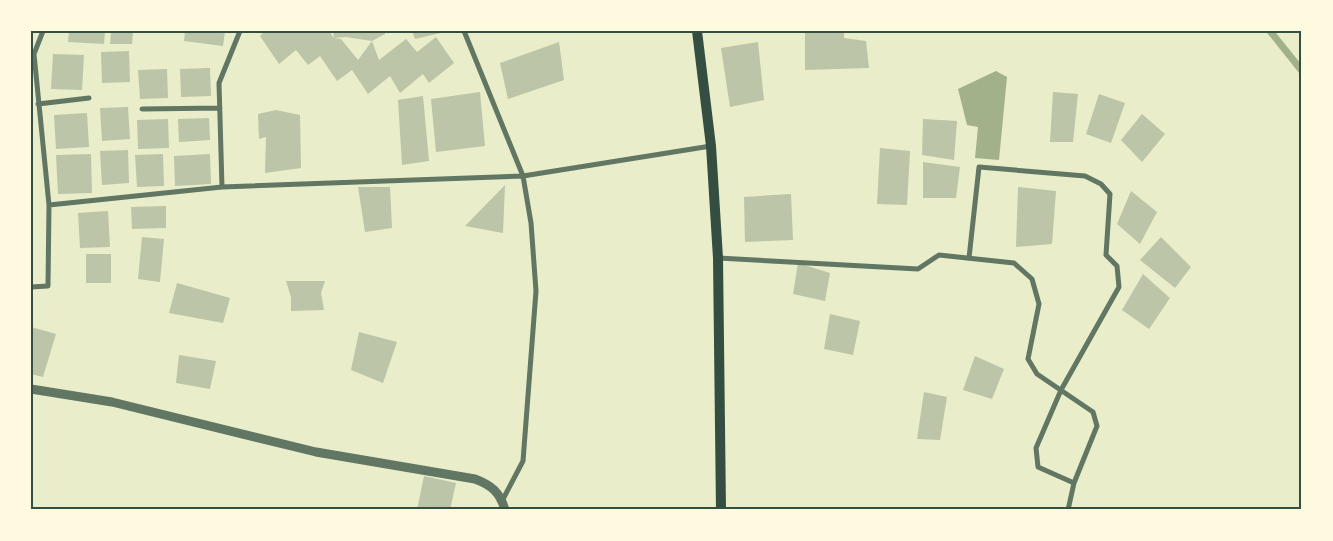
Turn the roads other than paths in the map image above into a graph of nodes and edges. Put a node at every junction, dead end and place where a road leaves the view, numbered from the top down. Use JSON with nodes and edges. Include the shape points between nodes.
{"nodes":[{"id":1,"x":43,"y":31,"type":"edge"},
{"id":2,"x":240,"y":31,"type":"edge"},
{"id":3,"x":464,"y":31,"type":"edge"},
{"id":4,"x":697,"y":31,"type":"edge"},
{"id":5,"x":33,"y":64,"type":"edge"},
{"id":6,"x":89,"y":98,"type":"dead end"},
{"id":7,"x":38,"y":104,"type":"junction"},
{"id":8,"x":220,"y":108,"type":"junction"},
{"id":9,"x":142,"y":109,"type":"dead end"},
{"id":10,"x":711,"y":146,"type":"junction"},
{"id":11,"x":523,"y":176,"type":"junction"},
{"id":12,"x":222,"y":187,"type":"junction"},
{"id":13,"x":49,"y":205,"type":"junction"},
{"id":14,"x":718,"y":258,"type":"junction"},
{"id":15,"x":969,"y":258,"type":"junction"},
{"id":16,"x":31,"y":287,"type":"edge"},
{"id":17,"x":31,"y":389,"type":"edge"},
{"id":18,"x":1061,"y":390,"type":"junction"},
{"id":19,"x":1074,"y":483,"type":"junction"},
{"id":20,"x":504,"y":505,"type":"edge"},
{"id":21,"x":721,"y":510,"type":"edge"},
{"id":22,"x":883,"y":510,"type":"edge"},
{"id":23,"x":924,"y":510,"type":"edge"},
{"id":24,"x":1068,"y":510,"type":"edge"}],
"edges":[{"from":1,"to":5,"type":"street"},
{"from":2,"to":8,"type":"street","via":[[219,83]]},
{"from":3,"to":11,"type":"street"},
{"from":4,"to":10,"type":"main road"},
{"from":5,"to":7,"type":"street"},
{"from":6,"to":7,"type":"street"},
{"from":7,"to":13,"type":"street"},
{"from":8,"to":9,"type":"street"},
{"from":8,"to":12,"type":"street"},
{"from":10,"to":11,"type":"street"},
{"from":10,"to":14,"type":"main road"},
{"from":11,"to":12,"type":"street"},
{"from":11,"to":20,"type":"street","via":[[531,223],[536,291],[523,461]]},
{"from":12,"to":13,"type":"street"},
{"from":13,"to":16,"type":"street","via":[[48,286]]},
{"from":14,"to":15,"type":"street","via":[[918,269],[939,255]]},
{"from":14,"to":21,"type":"main road"},
{"from":15,"to":18,"type":"street","via":[[1014,263],[1032,279],[1039,304],[1028,359],[1038,374]]},
{"from":15,"to":18,"type":"street","via":[[979,167],[1085,176],[1101,184],[1110,194],[1106,255],[1117,266],[1119,287]]},
{"from":17,"to":20,"type":"street","via":[[121,404],[316,452],[475,479],[491,485]]},
{"from":18,"to":19,"type":"street","via":[[1093,412],[1097,426]]},
{"from":18,"to":19,"type":"street","via":[[1036,448],[1038,467]]},
{"from":19,"to":24,"type":"street"},
{"from":22,"to":23,"type":"street"}]}
